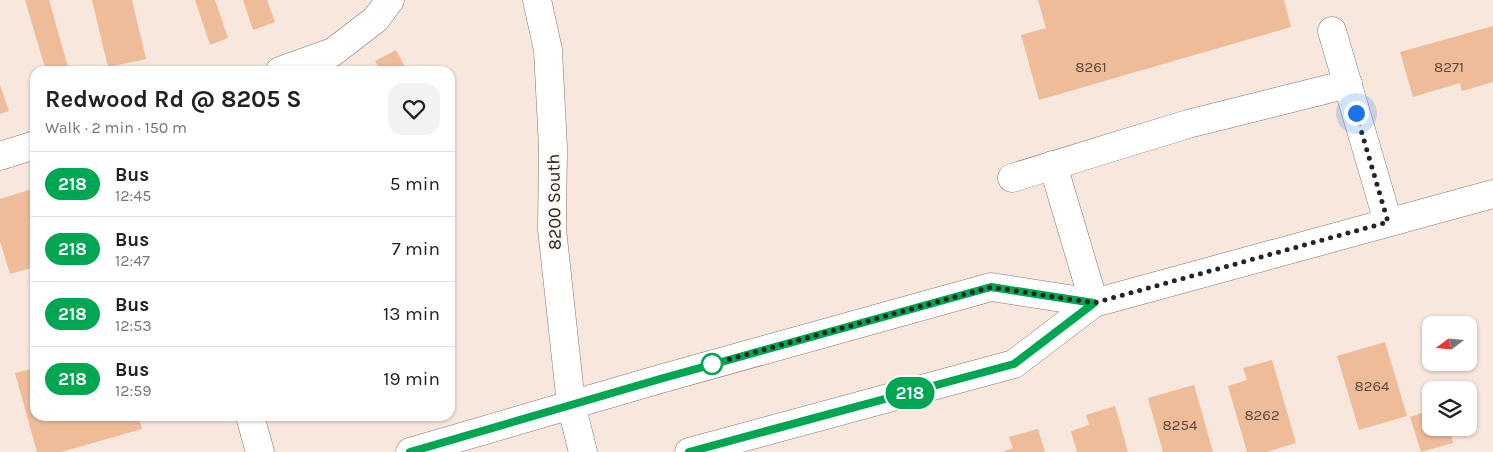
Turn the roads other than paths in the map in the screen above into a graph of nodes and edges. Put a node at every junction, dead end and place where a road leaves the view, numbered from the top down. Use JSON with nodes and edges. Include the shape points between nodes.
{"nodes":[{"id":1,"x":390,"y":0,"type":"edge"},
{"id":2,"x":536,"y":0,"type":"edge"},
{"id":3,"x":1332,"y":31,"type":"dead end"},
{"id":4,"x":294,"y":66,"type":"edge"},
{"id":5,"x":1348,"y":84,"type":"junction"},
{"id":6,"x":30,"y":147,"type":"edge"},
{"id":7,"x":0,"y":156,"type":"edge"},
{"id":8,"x":1053,"y":165,"type":"junction"},
{"id":9,"x":1012,"y":178,"type":"dead end"},
{"id":10,"x":1493,"y":194,"type":"edge"},
{"id":11,"x":1388,"y":222,"type":"junction"},
{"id":12,"x":1094,"y":303,"type":"junction"},
{"id":13,"x":571,"y":404,"type":"junction"},
{"id":14,"x":251,"y":421,"type":"edge"},
{"id":15,"x":260,"y":452,"type":"edge"},
{"id":16,"x":410,"y":452,"type":"edge"},
{"id":17,"x":583,"y":452,"type":"edge"},
{"id":18,"x":689,"y":452,"type":"edge"}],
"edges":[{"from":1,"to":4,"type":"main road","via":[[376,19],[333,52]]},
{"from":2,"to":13,"type":"main road","name":"8200 South","via":[[548,50],[553,148],[552,229]]},
{"from":3,"to":5,"type":"main road"},
{"from":5,"to":8,"type":"main road","via":[[1188,124]]},
{"from":5,"to":11,"type":"main road"},
{"from":6,"to":7,"type":"main road"},
{"from":8,"to":9,"type":"main road"},
{"from":8,"to":12,"type":"main road"},
{"from":10,"to":11,"type":"main road"},
{"from":11,"to":12,"type":"main road"},
{"from":12,"to":13,"type":"main road","via":[[991,287]]},
{"from":12,"to":18,"type":"main road","via":[[1014,364]]},
{"from":13,"to":16,"type":"main road"},
{"from":13,"to":17,"type":"main road","name":"8200 South"},
{"from":14,"to":15,"type":"main road"}]}
